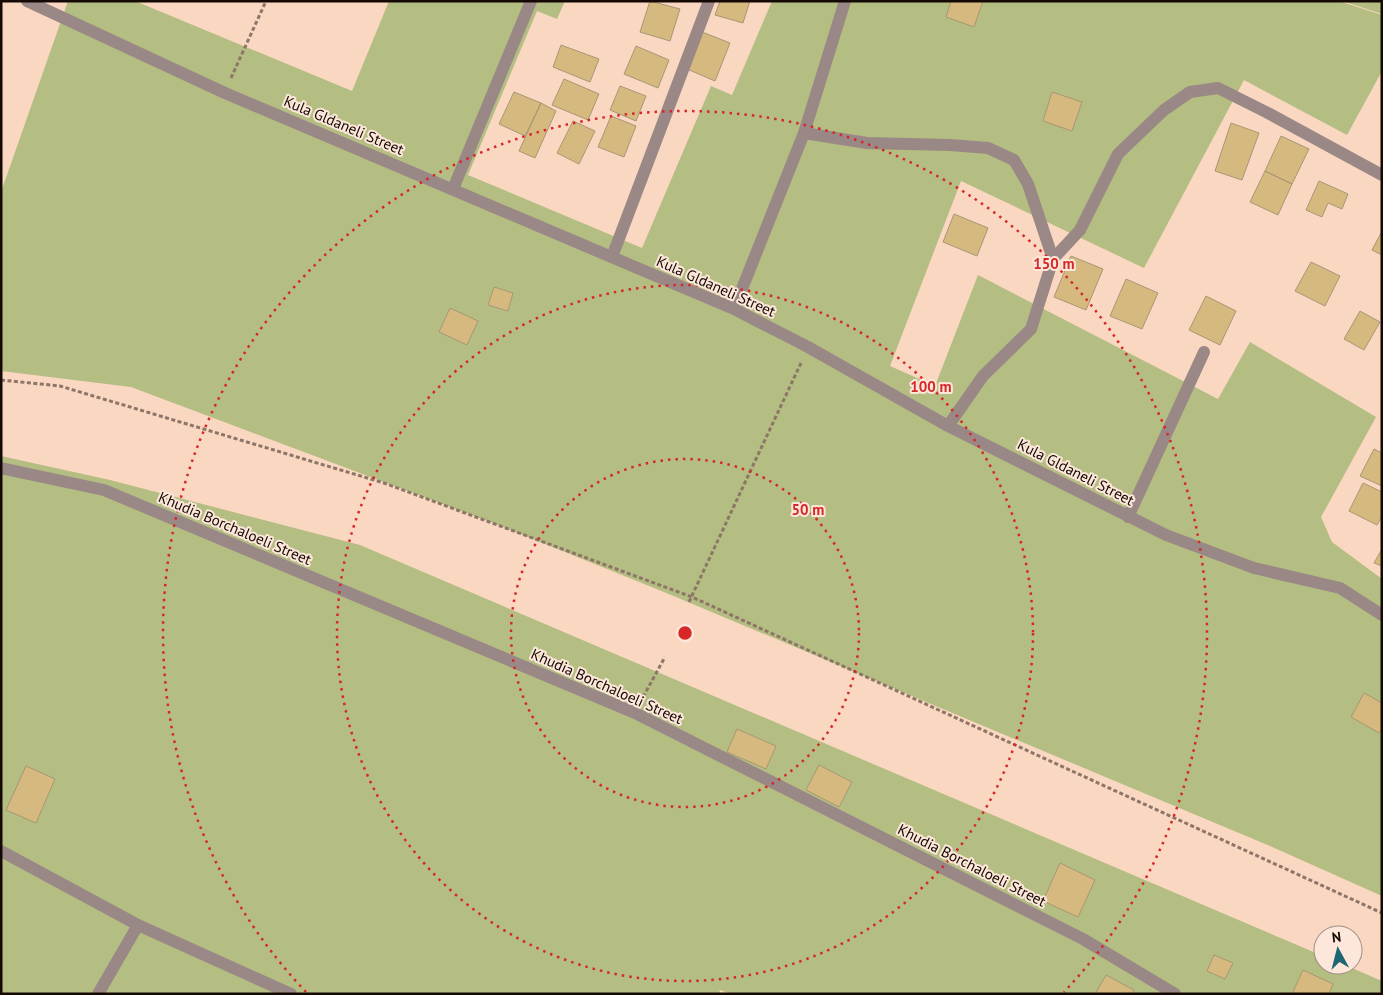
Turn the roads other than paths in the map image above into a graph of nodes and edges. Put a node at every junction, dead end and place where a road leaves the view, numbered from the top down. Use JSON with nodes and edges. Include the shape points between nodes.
{"nodes":[{"id":1,"x":27,"y":1,"type":"edge"},
{"id":2,"x":531,"y":1,"type":"edge"},
{"id":3,"x":709,"y":1,"type":"edge"},
{"id":4,"x":845,"y":1,"type":"edge"},
{"id":5,"x":804,"y":133,"type":"junction"},
{"id":6,"x":1382,"y":175,"type":"edge"},
{"id":7,"x":453,"y":189,"type":"junction"},
{"id":8,"x":612,"y":257,"type":"junction"},
{"id":9,"x":1052,"y":259,"type":"junction"},
{"id":10,"x":734,"y":309,"type":"junction"},
{"id":11,"x":1204,"y":352,"type":"dead end"},
{"id":12,"x":948,"y":426,"type":"junction"},
{"id":13,"x":1,"y":468,"type":"edge"},
{"id":14,"x":1128,"y":517,"type":"junction"},
{"id":15,"x":1382,"y":615,"type":"edge"},
{"id":16,"x":1,"y":851,"type":"edge"},
{"id":17,"x":138,"y":925,"type":"junction"},
{"id":18,"x":98,"y":994,"type":"edge"},
{"id":19,"x":291,"y":994,"type":"edge"},
{"id":20,"x":1175,"y":994,"type":"edge"}],
"edges":[{"from":1,"to":7,"type":"street","name":"Kula Gldaneli Street","via":[[225,93]]},
{"from":2,"to":7,"type":"street"},
{"from":3,"to":8,"type":"street"},
{"from":4,"to":5,"type":"street"},
{"from":5,"to":9,"type":"street","via":[[867,143],[988,148],[1014,160],[1028,184]]},
{"from":5,"to":10,"type":"street"},
{"from":6,"to":9,"type":"street","via":[[1218,88],[1190,92],[1164,110],[1118,154],[1080,230]]},
{"from":7,"to":8,"type":"street","name":"Kula Gldaneli Street"},
{"from":8,"to":10,"type":"street","name":"Kula Gldaneli Street"},
{"from":9,"to":12,"type":"street","via":[[1031,329],[983,376]]},
{"from":10,"to":12,"type":"street","name":"Kula Gldaneli Street"},
{"from":11,"to":14,"type":"street"},
{"from":12,"to":14,"type":"street","name":"Kula Gldaneli Street"},
{"from":13,"to":20,"type":"street","name":"Khudia Borchaloeli Street","via":[[104,490],[635,713],[1083,939]]},
{"from":14,"to":15,"type":"street","name":"Kula Gldaneli Street","via":[[1254,568],[1340,588]]},
{"from":16,"to":17,"type":"street"},
{"from":17,"to":18,"type":"street"},
{"from":17,"to":19,"type":"street"}]}
